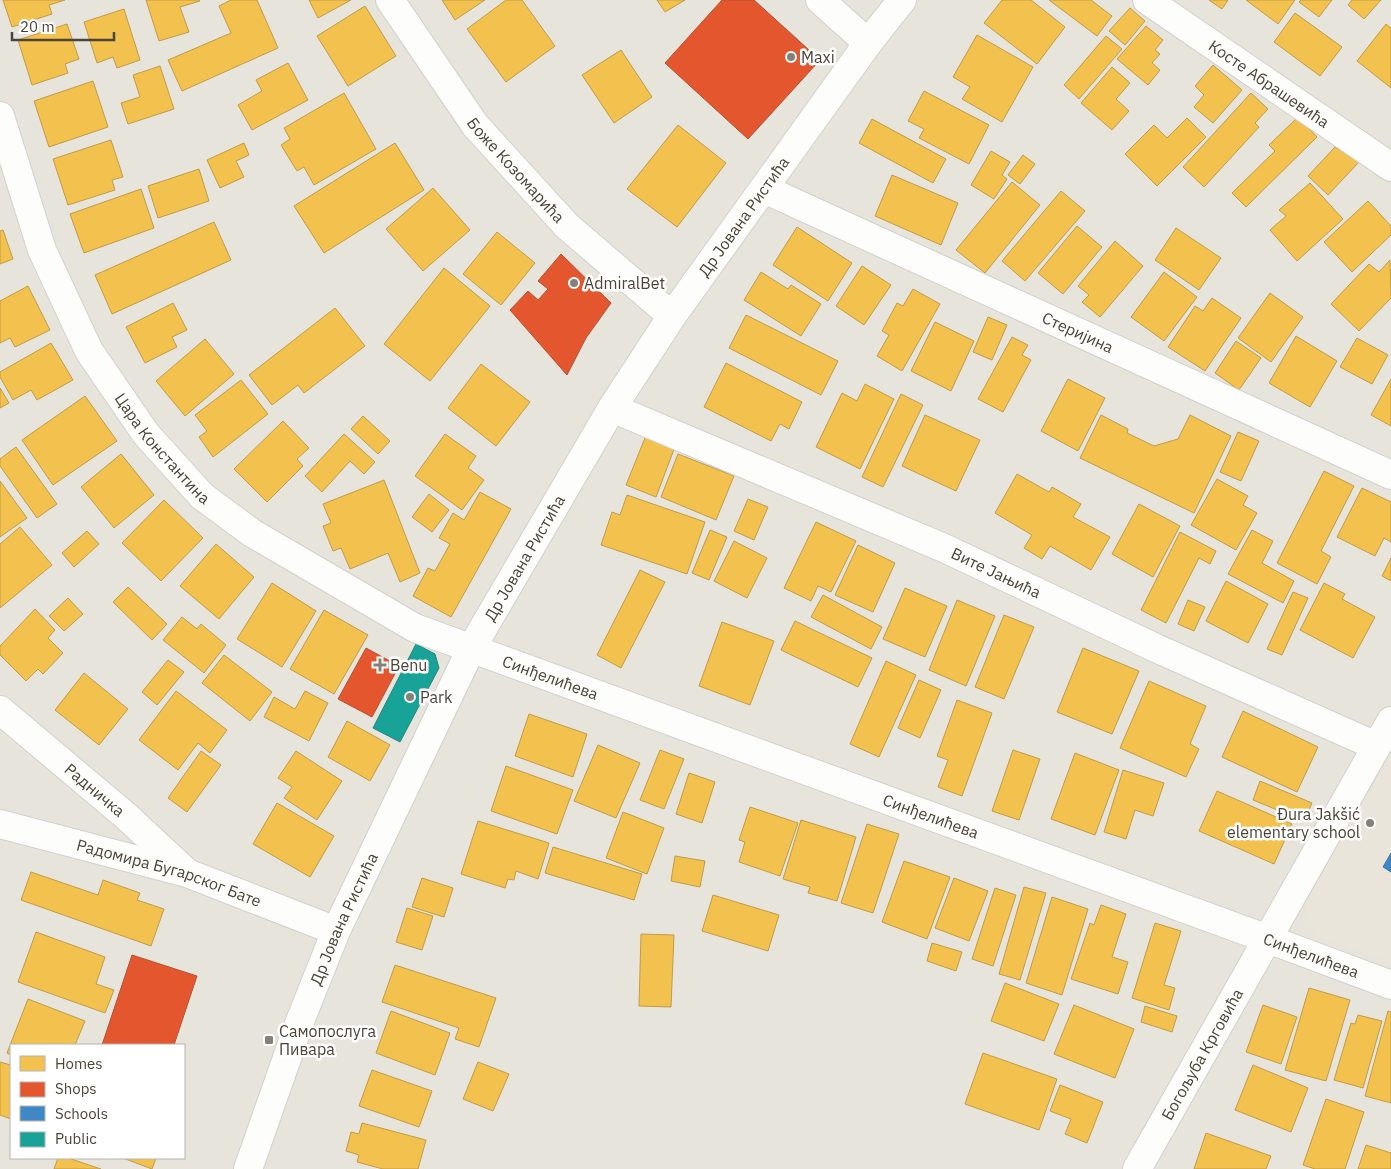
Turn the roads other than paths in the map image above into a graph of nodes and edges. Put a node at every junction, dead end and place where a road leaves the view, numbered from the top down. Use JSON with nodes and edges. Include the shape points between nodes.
{"nodes":[{"id":1,"x":390,"y":0,"type":"edge"},
{"id":2,"x":820,"y":0,"type":"edge"},
{"id":3,"x":902,"y":0,"type":"edge"},
{"id":4,"x":1147,"y":0,"type":"edge"},
{"id":5,"x":868,"y":44,"type":"junction"},
{"id":6,"x":0,"y":116,"type":"edge"},
{"id":7,"x":1391,"y":167,"type":"edge"},
{"id":8,"x":764,"y":189,"type":"junction"},
{"id":9,"x":672,"y":316,"type":"junction"},
{"id":10,"x":612,"y":408,"type":"junction"},
{"id":11,"x":1391,"y":475,"type":"edge"},
{"id":12,"x":471,"y":649,"type":"junction"},
{"id":13,"x":0,"y":710,"type":"edge"},
{"id":14,"x":1391,"y":721,"type":"edge"},
{"id":15,"x":1376,"y":746,"type":"junction"},
{"id":16,"x":3,"y":833,"type":"edge"},
{"id":17,"x":187,"y":872,"type":"junction"},
{"id":18,"x":336,"y":931,"type":"junction"},
{"id":19,"x":1268,"y":939,"type":"junction"},
{"id":20,"x":1391,"y":985,"type":"edge"},
{"id":21,"x":248,"y":1169,"type":"edge"},
{"id":22,"x":1137,"y":1169,"type":"edge"}],
"edges":[{"from":1,"to":9,"type":"street","name":"Боже Козомарића","via":[[474,125],[567,226]]},
{"from":2,"to":5,"type":"street"},
{"from":3,"to":5,"type":"street","name":"Др Јована Ристића"},
{"from":4,"to":7,"type":"street","name":"Косте Абрашевића"},
{"from":5,"to":8,"type":"street","name":"Др Јована Ристића"},
{"from":6,"to":12,"type":"street","name":"Цара Константина","via":[[42,250],[89,351],[152,441],[202,496],[252,533],[415,628]]},
{"from":8,"to":9,"type":"street","name":"Др Јована Ристића"},
{"from":8,"to":11,"type":"street","name":"Стеријина"},
{"from":9,"to":10,"type":"street","name":"Др Јована Ристића"},
{"from":10,"to":12,"type":"street","name":"Др Јована Ристића"},
{"from":10,"to":15,"type":"street","name":"Вите Јањића","via":[[944,548],[1158,649]]},
{"from":12,"to":18,"type":"street","name":"Др Јована Ристића"},
{"from":12,"to":19,"type":"street","name":"Синђелићева"},
{"from":13,"to":17,"type":"street","name":"Радничка"},
{"from":14,"to":15,"type":"street","name":"Богољуба Крговића"},
{"from":15,"to":19,"type":"street","name":"Богољуба Крговића"},
{"from":16,"to":17,"type":"street","name":"Радомира Бугарског Бате"},
{"from":17,"to":18,"type":"street","name":"Радомира Бугарског Бате"},
{"from":18,"to":21,"type":"street","name":"Др Јована Ристића","via":[[290,1048]]},
{"from":19,"to":20,"type":"street","name":"Синђелићева"},
{"from":19,"to":22,"type":"street","name":"Богољуба Крговића"}]}
